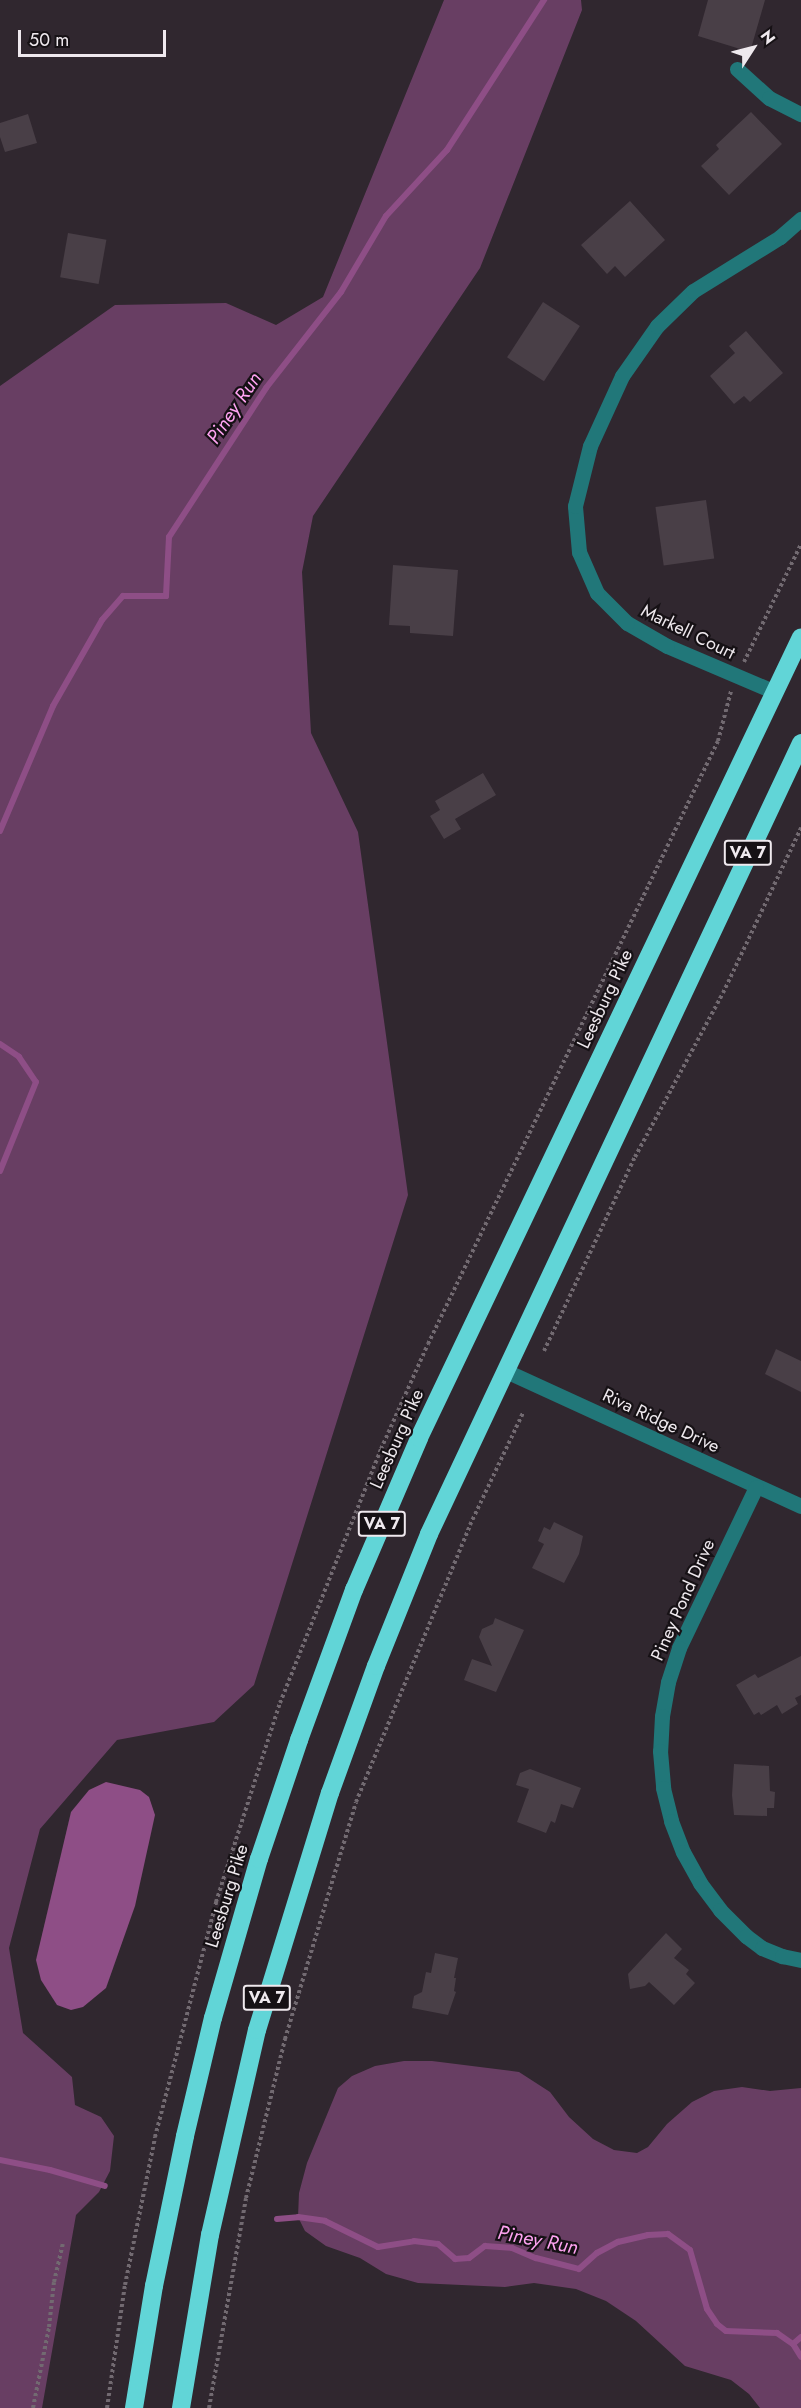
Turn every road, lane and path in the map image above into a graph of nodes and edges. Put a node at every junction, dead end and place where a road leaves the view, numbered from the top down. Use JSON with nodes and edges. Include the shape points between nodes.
{"nodes":[{"id":1,"x":737,"y":69,"type":"dead end"},
{"id":2,"x":801,"y":114,"type":"edge"},
{"id":3,"x":801,"y":219,"type":"edge"},
{"id":4,"x":801,"y":544,"type":"edge"},
{"id":5,"x":801,"y":637,"type":"edge"},
{"id":6,"x":736,"y":677,"type":"junction"},
{"id":7,"x":775,"y":692,"type":"junction"},
{"id":8,"x":801,"y":742,"type":"edge"},
{"id":9,"x":801,"y":828,"type":"edge"},
{"id":10,"x":544,"y":1351,"type":"dead end"},
{"id":11,"x":506,"y":1371,"type":"junction"},
{"id":12,"x":523,"y":1413,"type":"dead end"},
{"id":13,"x":756,"y":1487,"type":"junction"},
{"id":14,"x":801,"y":1506,"type":"edge"},
{"id":15,"x":801,"y":1960,"type":"edge"},
{"id":16,"x":63,"y":2244,"type":"dead end"},
{"id":17,"x":33,"y":2408,"type":"edge"},
{"id":18,"x":134,"y":2408,"type":"edge"},
{"id":19,"x":181,"y":2408,"type":"edge"},
{"id":20,"x":209,"y":2408,"type":"edge"}],
"edges":[{"from":1,"to":2,"type":"street","via":[[769,98]]},
{"from":3,"to":6,"type":"street","name":"Markell Court","via":[[780,237],[693,291],[657,326],[622,376],[590,446],[576,506],[579,552],[597,593],[627,623]]},
{"from":4,"to":6,"type":"path"},
{"from":5,"to":7,"type":"highway","name":"Leesburg Pike","number":"VA 7"},
{"from":6,"to":7,"type":"street","name":"Markell Court"},
{"from":7,"to":18,"type":"highway","name":"Leesburg Pike","number":"VA 7","via":[[419,1438],[335,1641],[259,1859],[213,2018],[184,2136]]},
{"from":8,"to":11,"type":"highway","number":"VA 7"},
{"from":9,"to":10,"type":"path","via":[[723,993],[634,1157]]},
{"from":11,"to":13,"type":"street","name":"Riva Ridge Drive"},
{"from":11,"to":19,"type":"highway","number":"VA 7","via":[[401,1601],[330,1792],[258,2030],[210,2235]]},
{"from":12,"to":20,"type":"path","via":[[470,1525],[356,1802],[285,2039],[246,2198]]},
{"from":13,"to":14,"type":"street","name":"Riva Ridge Drive"},
{"from":13,"to":15,"type":"street","name":"Piney Pond Drive","via":[[680,1648],[668,1682],[660,1752],[663,1788],[683,1852],[720,1910],[762,1948]]},
{"from":16,"to":17,"type":"path"}]}
